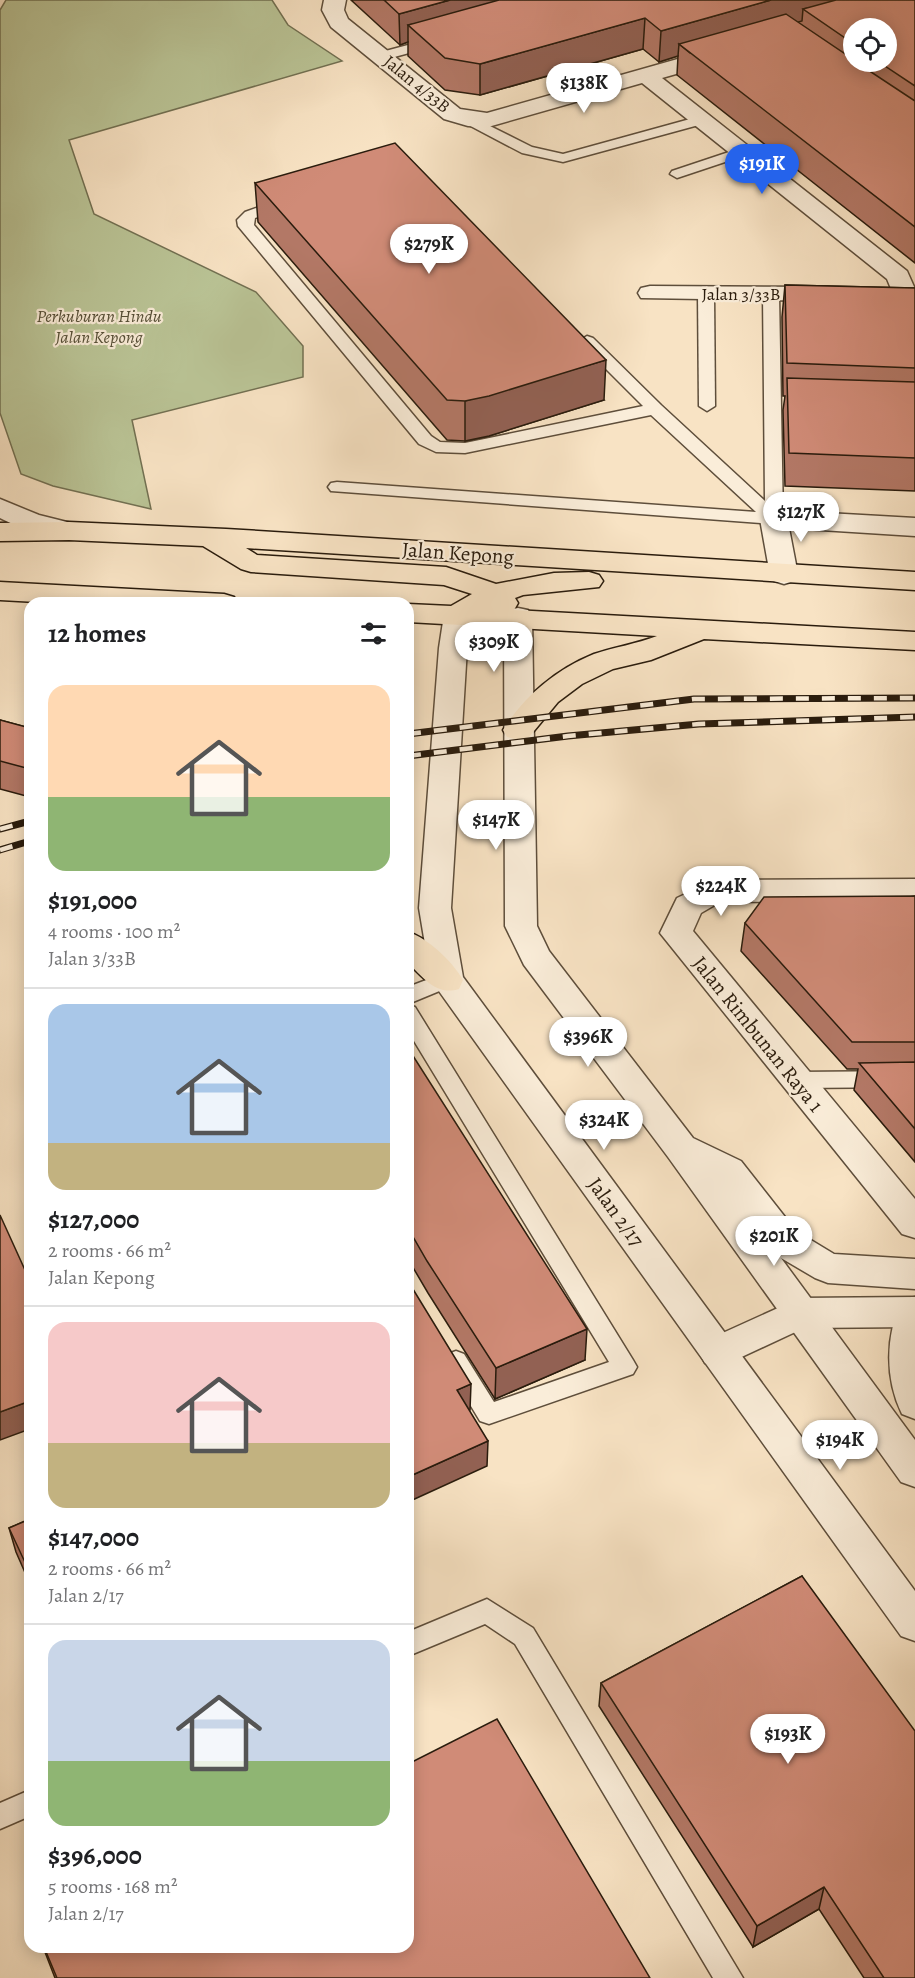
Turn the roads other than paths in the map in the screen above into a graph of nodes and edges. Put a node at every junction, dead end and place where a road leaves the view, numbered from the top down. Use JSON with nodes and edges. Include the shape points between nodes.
{"nodes":[{"id":1,"x":335,"y":0,"type":"edge"},
{"id":2,"x":450,"y":37,"type":"edge"},
{"id":3,"x":741,"y":48,"type":"edge"},
{"id":4,"x":383,"y":56,"type":"junction"},
{"id":5,"x":646,"y":76,"type":"junction"},
{"id":6,"x":468,"y":119,"type":"junction"},
{"id":7,"x":701,"y":120,"type":"junction"},
{"id":8,"x":741,"y":152,"type":"junction"},
{"id":9,"x":677,"y":174,"type":"dead end"},
{"id":10,"x":303,"y":197,"type":"edge"},
{"id":11,"x":650,"y":293,"type":"dead end"},
{"id":12,"x":706,"y":294,"type":"junction"},
{"id":13,"x":771,"y":294,"type":"junction"},
{"id":14,"x":848,"y":294,"type":"edge"},
{"id":15,"x":901,"y":295,"type":"edge"},
{"id":16,"x":573,"y":327,"type":"edge"},
{"id":17,"x":707,"y":406,"type":"dead end"},
{"id":18,"x":655,"y":410,"type":"junction"},
{"id":19,"x":337,"y":487,"type":"dead end"},
{"id":20,"x":0,"y":507,"type":"edge"},
{"id":21,"x":774,"y":519,"type":"junction"},
{"id":22,"x":915,"y":526,"type":"edge"},
{"id":23,"x":69,"y":531,"type":"junction"},
{"id":24,"x":0,"y":532,"type":"edge"},
{"id":25,"x":208,"y":537,"type":"junction"},
{"id":26,"x":784,"y":575,"type":"junction"},
{"id":27,"x":915,"y":581,"type":"edge"},
{"id":28,"x":0,"y":591,"type":"edge"},
{"id":29,"x":493,"y":593,"type":"junction"},
{"id":30,"x":83,"y":597,"type":"edge"},
{"id":31,"x":915,"y":602,"type":"edge"},
{"id":32,"x":414,"y":613,"type":"edge"},
{"id":33,"x":458,"y":615,"type":"junction"},
{"id":34,"x":518,"y":617,"type":"junction"},
{"id":35,"x":701,"y":629,"type":"junction"},
{"id":36,"x":915,"y":640,"type":"edge"},
{"id":37,"x":518,"y":730,"type":"junction"},
{"id":38,"x":915,"y":890,"type":"edge"},
{"id":39,"x":414,"y":950,"type":"edge"},
{"id":40,"x":447,"y":980,"type":"junction"},
{"id":41,"x":414,"y":994,"type":"edge"},
{"id":42,"x":414,"y":1024,"type":"edge"},
{"id":43,"x":915,"y":1079,"type":"edge"},
{"id":44,"x":796,"y":1080,"type":"junction"},
{"id":45,"x":680,"y":1147,"type":"junction"},
{"id":46,"x":915,"y":1224,"type":"edge"},
{"id":47,"x":915,"y":1275,"type":"edge"},
{"id":48,"x":915,"y":1312,"type":"edge"},
{"id":49,"x":800,"y":1313,"type":"junction"},
{"id":50,"x":445,"y":1344,"type":"edge"},
{"id":51,"x":718,"y":1352,"type":"junction"},
{"id":52,"x":915,"y":1403,"type":"edge"},
{"id":53,"x":915,"y":1470,"type":"edge"},
{"id":54,"x":915,"y":1623,"type":"edge"},
{"id":55,"x":414,"y":1642,"type":"edge"},
{"id":56,"x":24,"y":1805,"type":"edge"},
{"id":57,"x":0,"y":1815,"type":"edge"},
{"id":58,"x":729,"y":1978,"type":"edge"}],
"edges":[{"from":1,"to":4,"type":"street","name":"Jalan 4/33B","via":[[333,10],[339,22]]},
{"from":2,"to":4,"type":"lane"},
{"from":3,"to":5,"type":"street","name":"Jalan 4/33B"},
{"from":4,"to":6,"type":"street","name":"Jalan 4/33B","via":[[452,114]]},
{"from":5,"to":6,"type":"street","name":"Jalan 4/33B","via":[[488,120]]},
{"from":5,"to":7,"type":"street"},
{"from":6,"to":7,"type":"lane","via":[[527,150],[563,158]]},
{"from":7,"to":8,"type":"street"},
{"from":8,"to":9,"type":"lane"},
{"from":8,"to":15,"type":"street","via":[[898,276]]},
{"from":10,"to":18,"type":"lane","via":[[250,215],[246,226],[430,443],[450,450],[465,448]]},
{"from":11,"to":12,"type":"street","name":"Jalan 3/33B"},
{"from":12,"to":13,"type":"street","name":"Jalan 3/33B"},
{"from":12,"to":17,"type":"lane"},
{"from":13,"to":14,"type":"street","name":"Jalan 3/33B"},
{"from":13,"to":21,"type":"lane","via":[[778,403]]},
{"from":16,"to":18,"type":"lane"},
{"from":18,"to":21,"type":"lane"},
{"from":19,"to":21,"type":"lane"},
{"from":20,"to":23,"type":"street","via":[[30,522]]},
{"from":21,"to":22,"type":"street"},
{"from":21,"to":26,"type":"street"},
{"from":23,"to":24,"type":"main road","name":"Jalan Kepong"},
{"from":23,"to":25,"type":"main road","name":"Jalan Kepong"},
{"from":25,"to":26,"type":"main road","name":"Jalan Kepong"},
{"from":25,"to":29,"type":"main road","via":[[251,563],[446,576]]},
{"from":26,"to":27,"type":"main road","name":"Jalan Kepong"},
{"from":28,"to":30,"type":"main road"},
{"from":29,"to":31,"type":"main road","via":[[546,582],[581,581]]},
{"from":29,"to":33,"type":"main road"},
{"from":29,"to":34,"type":"main road"},
{"from":32,"to":33,"type":"main road"},
{"from":33,"to":34,"type":"main road"},
{"from":33,"to":40,"type":"street","name":"Jalan 2/17","via":[[435,908]]},
{"from":34,"to":35,"type":"main road"},
{"from":34,"to":37,"type":"street"},
{"from":35,"to":36,"type":"main road"},
{"from":35,"to":37,"type":"main road","via":[[640,653],[605,661],[572,677],[548,694]]},
{"from":37,"to":45,"type":"street","via":[[521,926],[536,957]]},
{"from":38,"to":44,"type":"street","name":"Jalan Rimbunan Raya 1","via":[[715,891],[688,906],[676,933]]},
{"from":39,"to":40,"type":"main road"},
{"from":40,"to":41,"type":"lane"},
{"from":40,"to":51,"type":"street","name":"Jalan 2/17"},
{"from":42,"to":50,"type":"lane","via":[[625,1367],[489,1414]]},
{"from":43,"to":44,"type":"lane"},
{"from":44,"to":46,"type":"street","name":"Jalan Rimbunan Raya 1"},
{"from":45,"to":47,"type":"street","via":[[729,1171],[783,1242],[828,1268]]},
{"from":45,"to":49,"type":"street"},
{"from":48,"to":49,"type":"street"},
{"from":48,"to":52,"type":"street","via":[[908,1335],[907,1368]]},
{"from":49,"to":51,"type":"street"},
{"from":49,"to":53,"type":"street"},
{"from":51,"to":54,"type":"street","name":"Jalan 2/17"},
{"from":55,"to":58,"type":"lane","via":[[488,1611],[524,1636]]},
{"from":56,"to":57,"type":"lane"}]}
